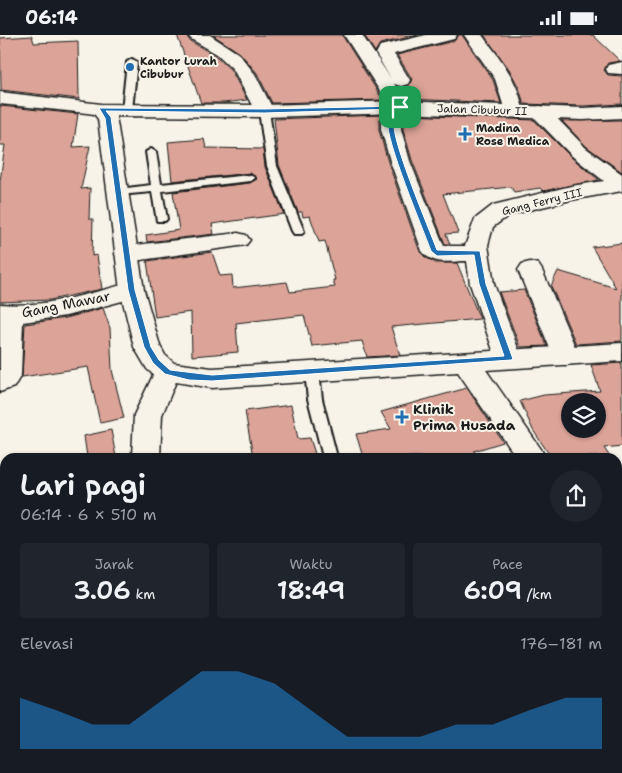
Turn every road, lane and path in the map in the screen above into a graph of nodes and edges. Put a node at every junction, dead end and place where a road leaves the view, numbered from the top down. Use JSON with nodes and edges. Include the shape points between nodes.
{"nodes":[{"id":1,"x":200,"y":35,"type":"edge"},
{"id":2,"x":353,"y":35,"type":"edge"},
{"id":3,"x":448,"y":35,"type":"edge"},
{"id":4,"x":472,"y":35,"type":"edge"},
{"id":5,"x":132,"y":62,"type":"dead end"},
{"id":6,"x":0,"y":98,"type":"edge"},
{"id":7,"x":408,"y":107,"type":"junction"},
{"id":8,"x":101,"y":110,"type":"junction"},
{"id":9,"x":127,"y":110,"type":"junction"},
{"id":10,"x":513,"y":110,"type":"junction"},
{"id":11,"x":264,"y":111,"type":"junction"},
{"id":12,"x":540,"y":112,"type":"junction"},
{"id":13,"x":622,"y":112,"type":"edge"},
{"id":14,"x":151,"y":152,"type":"dead end"},
{"id":15,"x":250,"y":178,"type":"dead end"},
{"id":16,"x":622,"y":182,"type":"edge"},
{"id":17,"x":157,"y":188,"type":"junction"},
{"id":18,"x":119,"y":192,"type":"junction"},
{"id":19,"x":161,"y":219,"type":"dead end"},
{"id":20,"x":298,"y":231,"type":"dead end"},
{"id":21,"x":238,"y":240,"type":"dead end"},
{"id":22,"x":478,"y":253,"type":"junction"},
{"id":23,"x":127,"y":254,"type":"junction"},
{"id":24,"x":530,"y":270,"type":"dead end"},
{"id":25,"x":132,"y":290,"type":"junction"},
{"id":26,"x":5,"y":314,"type":"edge"},
{"id":27,"x":622,"y":352,"type":"edge"},
{"id":28,"x":566,"y":356,"type":"junction"},
{"id":29,"x":509,"y":359,"type":"junction"},
{"id":30,"x":465,"y":361,"type":"junction"},
{"id":31,"x":168,"y":372,"type":"junction"},
{"id":32,"x":312,"y":372,"type":"junction"},
{"id":33,"x":0,"y":383,"type":"edge"},
{"id":34,"x":146,"y":453,"type":"edge"},
{"id":35,"x":329,"y":453,"type":"edge"},
{"id":36,"x":528,"y":453,"type":"edge"}],
"edges":[{"from":1,"to":11,"type":"street","via":[[242,67]]},
{"from":2,"to":7,"type":"street"},
{"from":3,"to":7,"type":"street","via":[[385,51]]},
{"from":4,"to":10,"type":"street","via":[[506,81]]},
{"from":5,"to":9,"type":"lane"},
{"from":6,"to":8,"type":"street","name":"Jalan Cibubur II"},
{"from":7,"to":10,"type":"street","name":"Jalan Cibubur II"},
{"from":7,"to":11,"type":"street","name":"Jalan Cibubur II"},
{"from":7,"to":22,"type":"street","via":[[391,121],[391,129],[434,251]]},
{"from":8,"to":9,"type":"street","name":"Jalan Cibubur II"},
{"from":8,"to":18,"type":"street","via":[[108,117]]},
{"from":9,"to":11,"type":"street","name":"Jalan Cibubur II"},
{"from":10,"to":12,"type":"street","name":"Jalan Cibubur II"},
{"from":11,"to":20,"type":"lane","via":[[272,166]]},
{"from":12,"to":13,"type":"street","name":"Jalan Cibubur II"},
{"from":12,"to":16,"type":"street","via":[[579,152]]},
{"from":14,"to":17,"type":"lane"},
{"from":15,"to":17,"type":"lane"},
{"from":16,"to":22,"type":"street","name":"Gang Ferry III","via":[[616,186],[501,210],[483,224],[476,245]]},
{"from":17,"to":18,"type":"lane"},
{"from":17,"to":19,"type":"lane"},
{"from":18,"to":23,"type":"street"},
{"from":21,"to":23,"type":"street"},
{"from":22,"to":29,"type":"street","name":"Gang Ferry III","via":[[482,284]]},
{"from":23,"to":25,"type":"street"},
{"from":24,"to":28,"type":"street"},
{"from":25,"to":26,"type":"street","name":"Gang Mawar","via":[[71,305]]},
{"from":25,"to":31,"type":"street","via":[[147,347]]},
{"from":26,"to":33,"type":"street","via":[[8,375]]},
{"from":27,"to":28,"type":"street"},
{"from":28,"to":29,"type":"street"},
{"from":29,"to":30,"type":"street"},
{"from":30,"to":32,"type":"street"},
{"from":30,"to":36,"type":"street"},
{"from":31,"to":32,"type":"street","via":[[212,378]]},
{"from":31,"to":34,"type":"street","via":[[148,415]]},
{"from":32,"to":35,"type":"lane","via":[[315,399]]}]}
